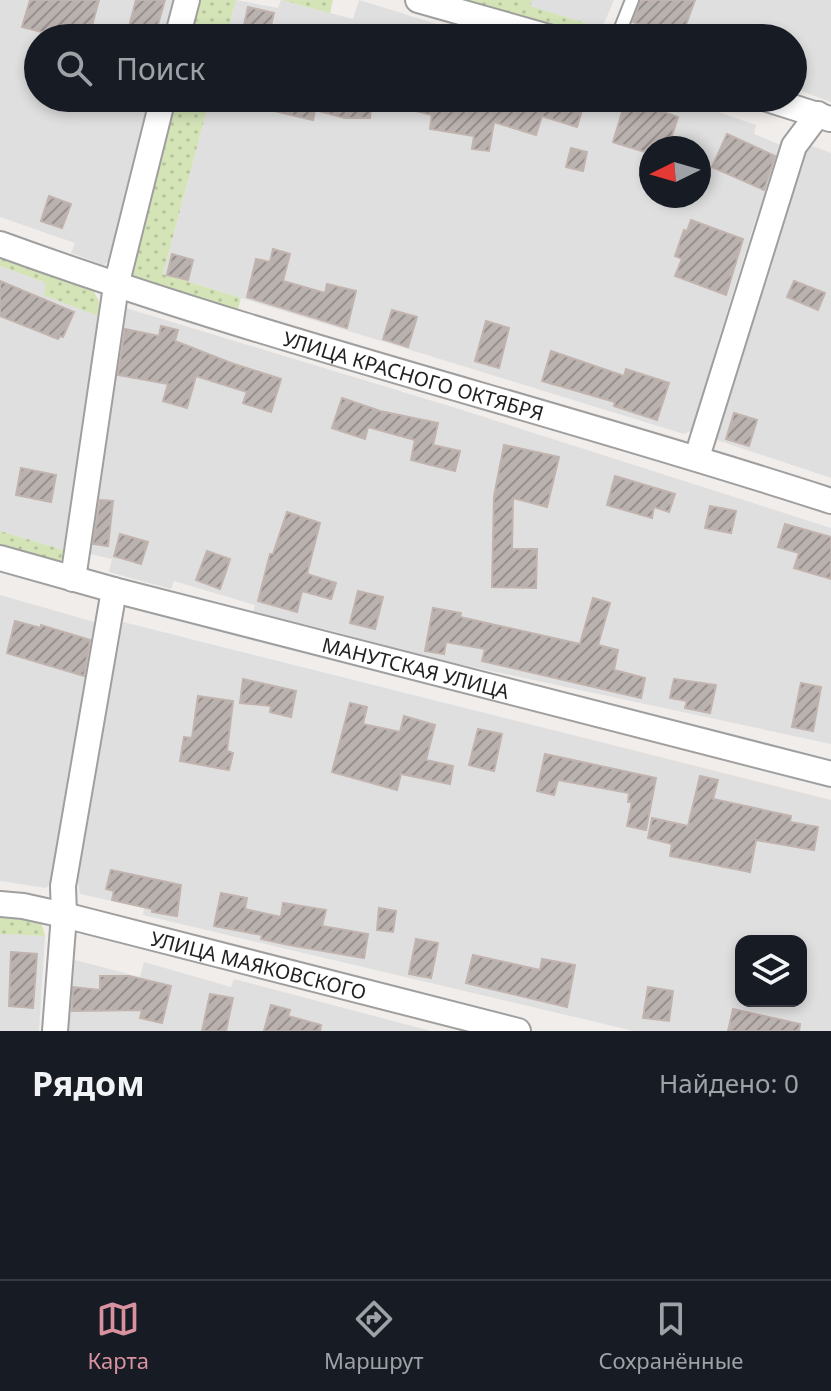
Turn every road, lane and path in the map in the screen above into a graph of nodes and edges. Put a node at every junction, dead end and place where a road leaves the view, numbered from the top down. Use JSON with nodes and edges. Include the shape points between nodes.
{"nodes":[{"id":1,"x":187,"y":0,"type":"edge"},
{"id":2,"x":418,"y":0,"type":"edge"},
{"id":3,"x":632,"y":0,"type":"edge"},
{"id":4,"x":181,"y":24,"type":"edge"},
{"id":5,"x":503,"y":24,"type":"edge"},
{"id":6,"x":623,"y":24,"type":"edge"},
{"id":7,"x":160,"y":112,"type":"edge"},
{"id":8,"x":824,"y":117,"type":"edge"},
{"id":9,"x":0,"y":244,"type":"edge"},
{"id":10,"x":116,"y":286,"type":"junction"},
{"id":11,"x":697,"y":457,"type":"junction"},
{"id":12,"x":831,"y":501,"type":"edge"},
{"id":13,"x":0,"y":558,"type":"edge"},
{"id":14,"x":73,"y":579,"type":"junction"},
{"id":15,"x":114,"y":590,"type":"junction"},
{"id":16,"x":831,"y":774,"type":"edge"},
{"id":17,"x":0,"y":904,"type":"edge"},
{"id":18,"x":64,"y":915,"type":"junction"},
{"id":19,"x":55,"y":1031,"type":"edge"},
{"id":20,"x":518,"y":1031,"type":"edge"}],
"edges":[{"from":1,"to":4,"type":"street"},
{"from":2,"to":5,"type":"street"},
{"from":3,"to":6,"type":"lane"},
{"from":7,"to":10,"type":"street"},
{"from":8,"to":11,"type":"street","via":[[794,146]]},
{"from":9,"to":10,"type":"street","name":"УЛИЦА КРАСНОГО ОКТЯБРЯ"},
{"from":10,"to":11,"type":"street","name":"УЛИЦА КРАСНОГО ОКТЯБРЯ"},
{"from":10,"to":14,"type":"street"},
{"from":11,"to":12,"type":"street","name":"УЛИЦА КРАСНОГО ОКТЯБРЯ"},
{"from":13,"to":14,"type":"street","name":"МАНУТСКАЯ УЛИЦА"},
{"from":14,"to":15,"type":"street","name":"МАНУТСКАЯ УЛИЦА"},
{"from":15,"to":16,"type":"street","name":"МАНУТСКАЯ УЛИЦА"},
{"from":15,"to":18,"type":"street","via":[[63,886]]},
{"from":17,"to":18,"type":"street","name":"УЛИЦА МАЯКОВСКОГО"},
{"from":18,"to":19,"type":"street"},
{"from":18,"to":20,"type":"street","name":"УЛИЦА МАЯКОВСКОГО"}]}
